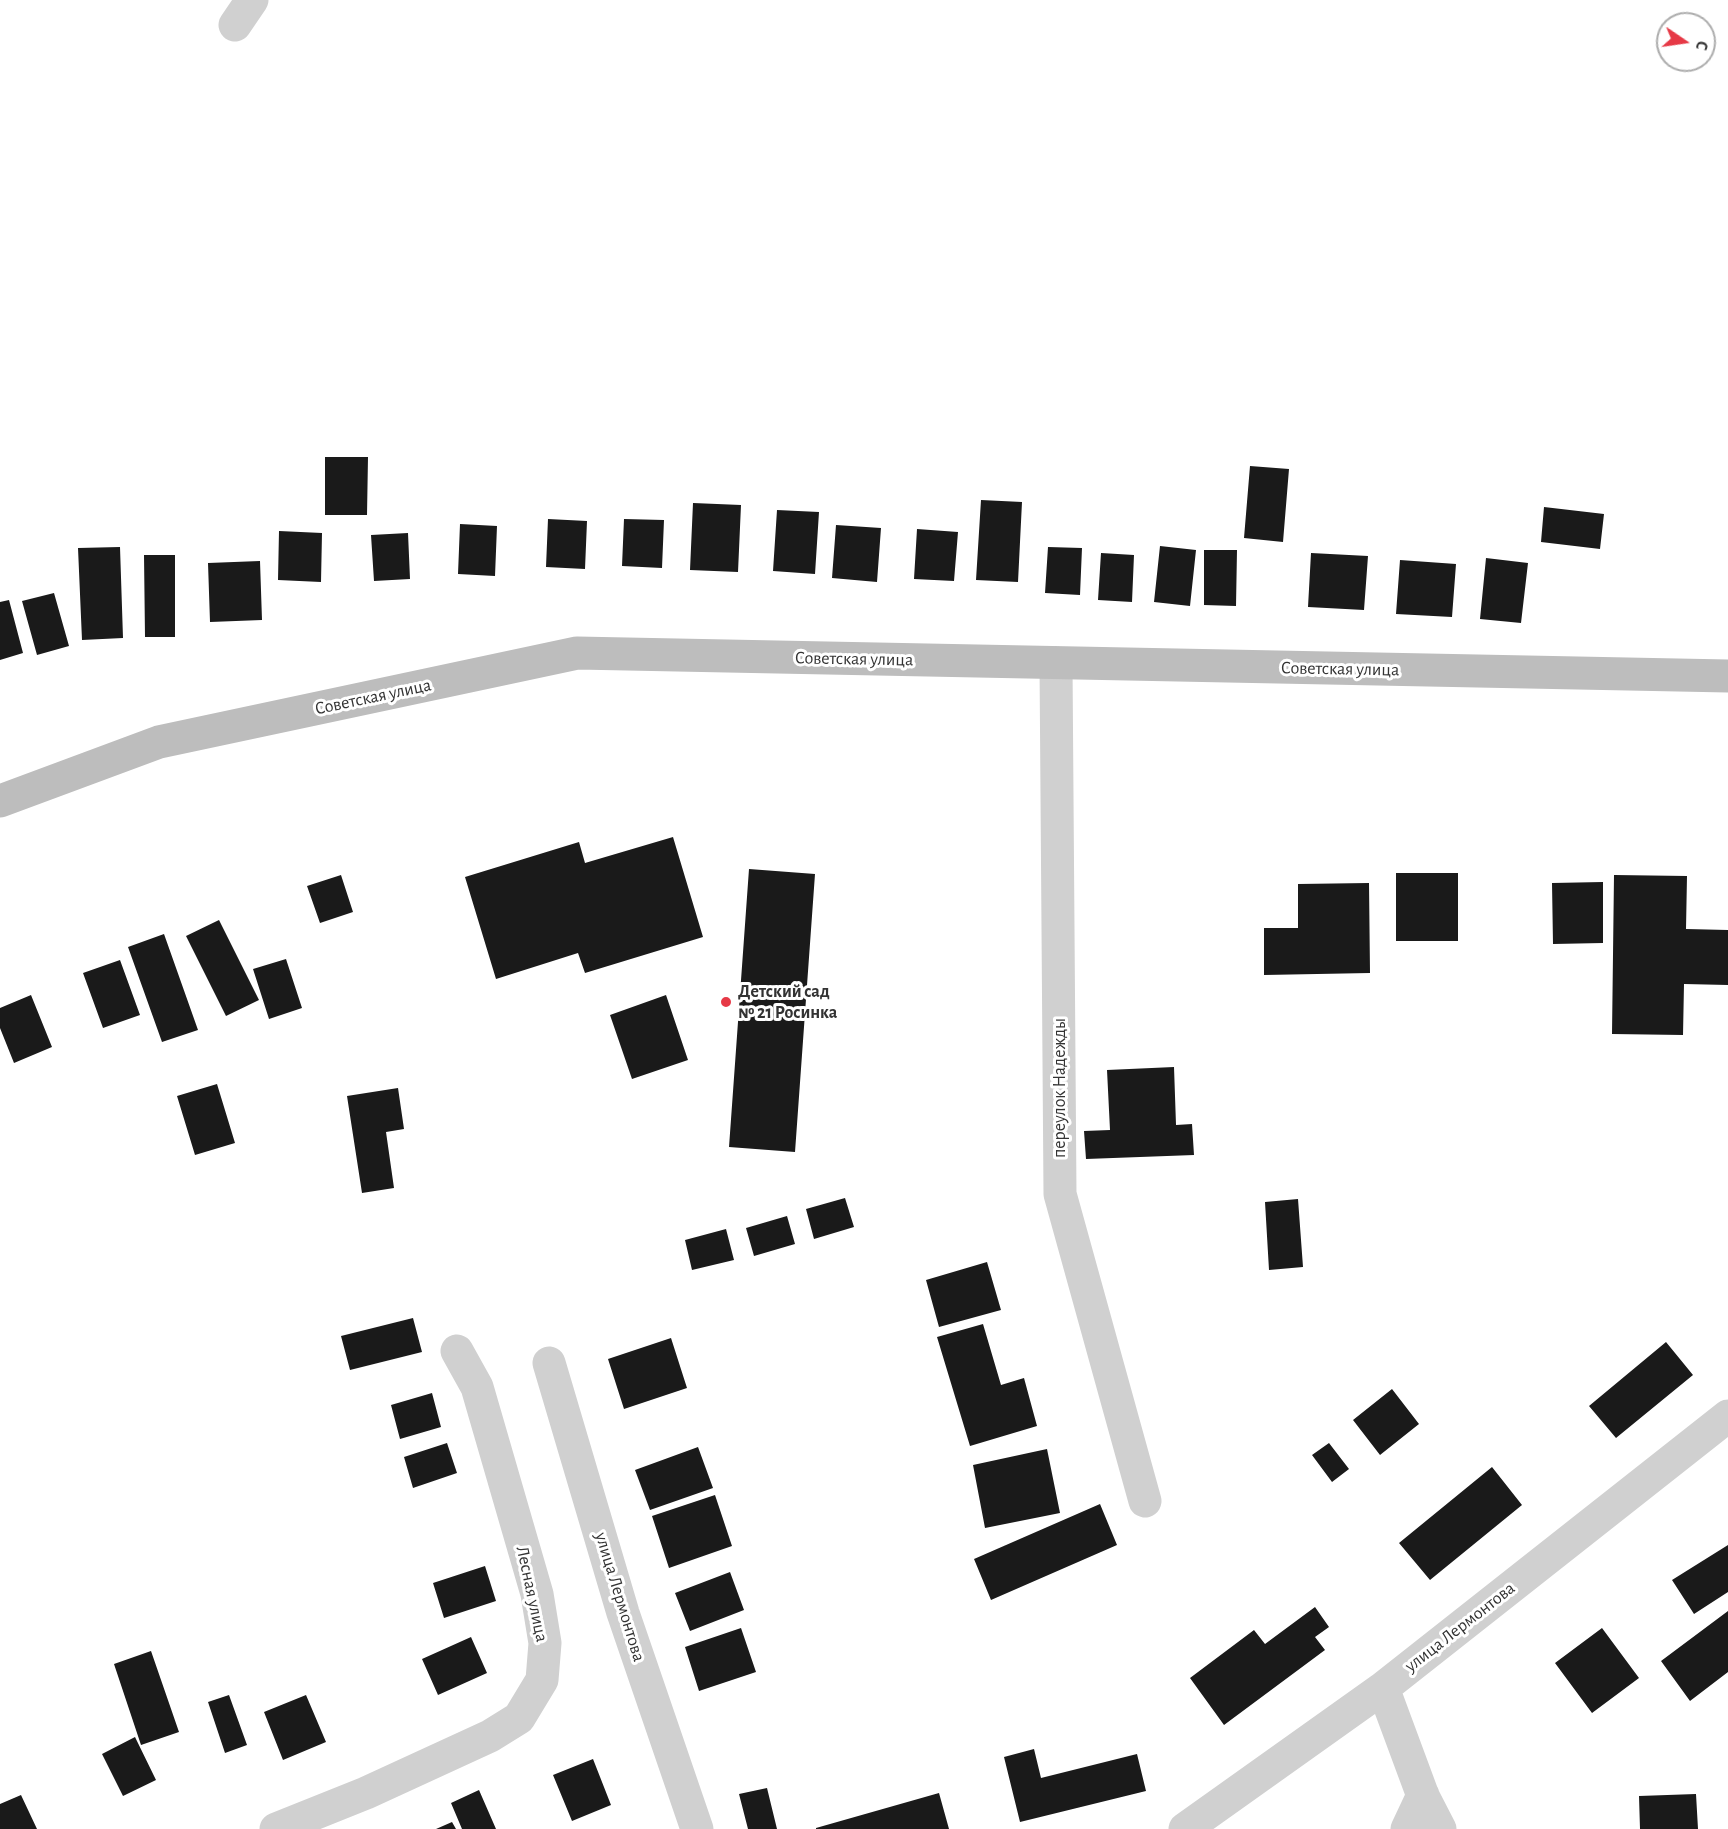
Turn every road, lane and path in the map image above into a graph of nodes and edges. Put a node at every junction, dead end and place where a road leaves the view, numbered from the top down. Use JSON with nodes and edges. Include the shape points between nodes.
{"nodes":[{"id":1,"x":1056,"y":663,"type":"junction"},
{"id":2,"x":1728,"y":676,"type":"edge"},
{"id":3,"x":0,"y":801,"type":"edge"},
{"id":4,"x":457,"y":1351,"type":"dead end"},
{"id":5,"x":549,"y":1363,"type":"dead end"},
{"id":6,"x":1728,"y":1416,"type":"edge"},
{"id":7,"x":1145,"y":1501,"type":"dead end"},
{"id":8,"x":1383,"y":1688,"type":"junction"},
{"id":9,"x":1423,"y":1795,"type":"junction"},
{"id":10,"x":276,"y":1829,"type":"edge"},
{"id":11,"x":697,"y":1829,"type":"edge"},
{"id":12,"x":1185,"y":1829,"type":"edge"},
{"id":13,"x":1407,"y":1829,"type":"edge"},
{"id":14,"x":1440,"y":1829,"type":"edge"}],
"edges":[{"from":1,"to":2,"type":"main road","name":"Советская улица"},
{"from":1,"to":3,"type":"main road","name":"Советская улица","via":[[577,653],[159,742]]},
{"from":1,"to":7,"type":"street","name":"переулок Надежды","via":[[1060,1194]]},
{"from":4,"to":10,"type":"street","name":"Лесная улица","via":[[477,1387],[537,1594],[545,1643],[542,1680],[519,1718],[490,1736]]},
{"from":5,"to":11,"type":"street","name":"улица Лермонтова","via":[[623,1613]]},
{"from":6,"to":8,"type":"street","name":"улица Лермонтова"},
{"from":8,"to":9,"type":"street"},
{"from":8,"to":12,"type":"street","name":"улица Лермонтова"},
{"from":9,"to":13,"type":"street"},
{"from":9,"to":14,"type":"street"}]}
